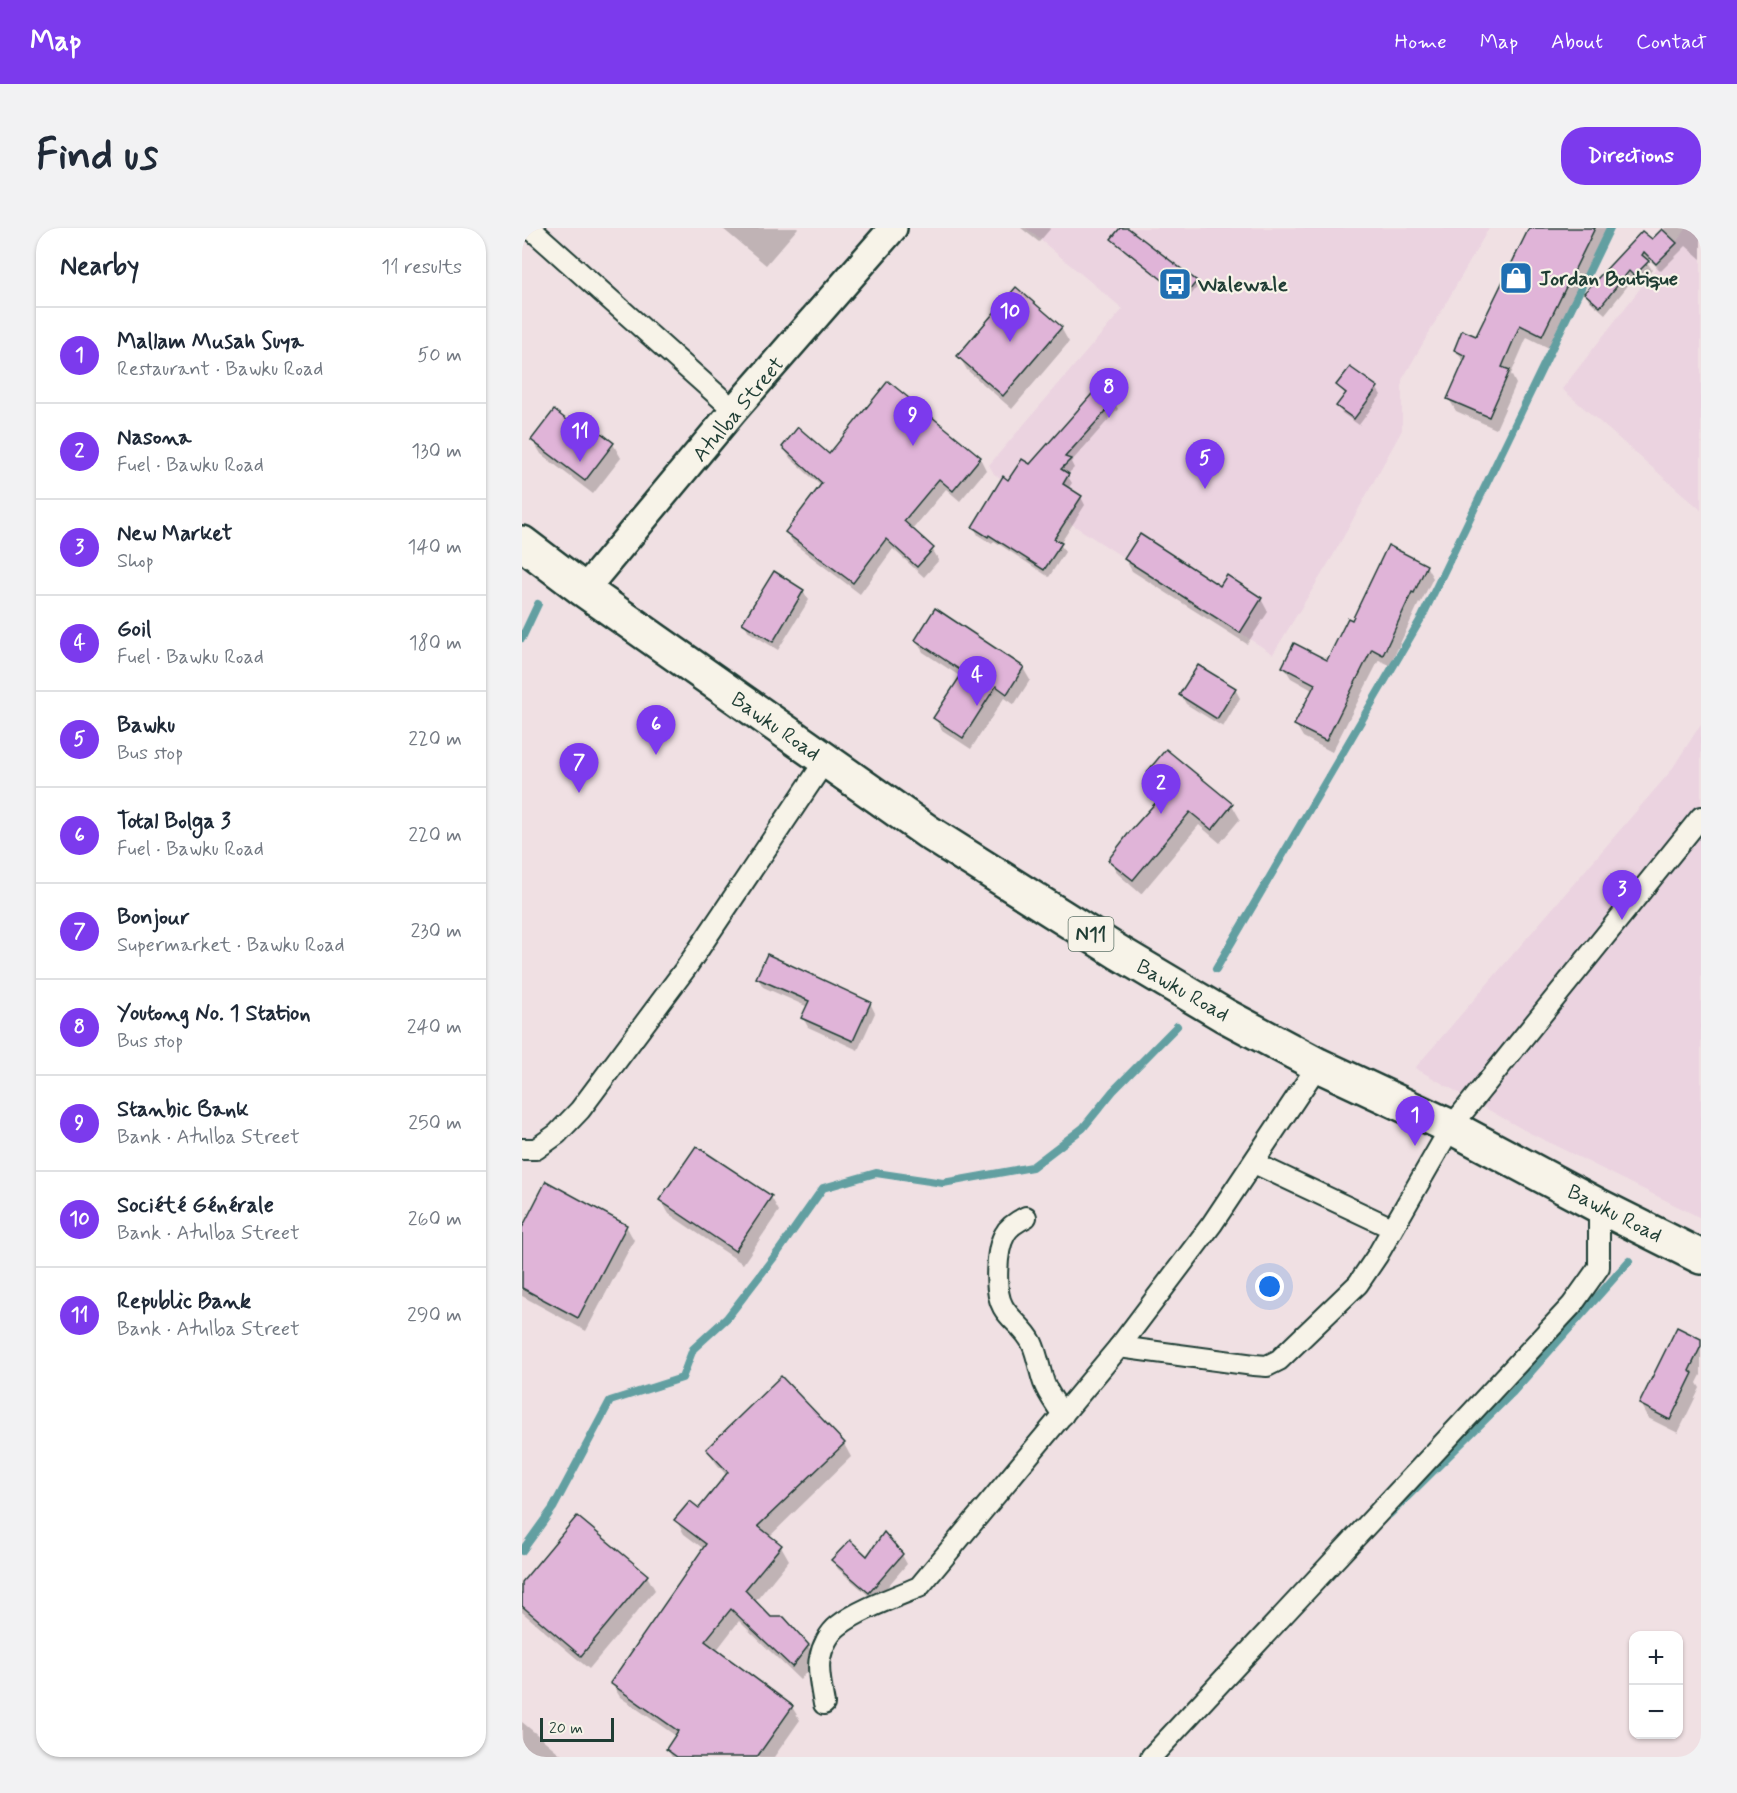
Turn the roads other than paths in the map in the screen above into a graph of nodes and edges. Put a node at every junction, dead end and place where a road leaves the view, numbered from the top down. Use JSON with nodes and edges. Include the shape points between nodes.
{"nodes":[{"id":1,"x":530,"y":228,"type":"edge"},
{"id":2,"x":893,"y":228,"type":"edge"},
{"id":3,"x":734,"y":410,"type":"junction"},
{"id":4,"x":522,"y":543,"type":"edge"},
{"id":5,"x":584,"y":590,"type":"junction"},
{"id":6,"x":825,"y":761,"type":"junction"},
{"id":7,"x":1701,"y":817,"type":"edge"},
{"id":8,"x":1318,"y":1065,"type":"junction"},
{"id":9,"x":1451,"y":1127,"type":"junction"},
{"id":10,"x":522,"y":1149,"type":"edge"},
{"id":11,"x":1254,"y":1163,"type":"junction"},
{"id":12,"x":1599,"y":1206,"type":"junction"},
{"id":13,"x":1026,"y":1217,"type":"dead end"},
{"id":14,"x":1392,"y":1228,"type":"junction"},
{"id":15,"x":1701,"y":1257,"type":"edge"},
{"id":16,"x":1119,"y":1347,"type":"junction"},
{"id":17,"x":1063,"y":1414,"type":"junction"},
{"id":18,"x":824,"y":1704,"type":"dead end"},
{"id":19,"x":1151,"y":1757,"type":"edge"}],
"edges":[{"from":1,"to":3,"type":"street"},
{"from":2,"to":3,"type":"street","name":"Atulba Street"},
{"from":3,"to":5,"type":"street","name":"Atulba Street"},
{"from":4,"to":5,"type":"highway","name":"Bawku Road","number":"N11"},
{"from":5,"to":6,"type":"highway","name":"Bawku Road","number":"N11"},
{"from":6,"to":8,"type":"highway","name":"Bawku Road","number":"N11","via":[[928,832],[1128,958]]},
{"from":6,"to":10,"type":"street","via":[[686,968],[580,1110],[536,1149]]},
{"from":7,"to":9,"type":"street"},
{"from":8,"to":9,"type":"highway","name":"Bawku Road","number":"N11"},
{"from":8,"to":11,"type":"street"},
{"from":9,"to":12,"type":"highway","name":"Bawku Road","number":"N11"},
{"from":9,"to":14,"type":"street"},
{"from":11,"to":14,"type":"street"},
{"from":11,"to":16,"type":"street"},
{"from":12,"to":15,"type":"highway","name":"Bawku Road","number":"N11"},
{"from":12,"to":19,"type":"street","via":[[1599,1267],[1572,1305]]},
{"from":13,"to":17,"type":"street","via":[[1014,1223],[1000,1244],[1000,1301],[1031,1340],[1045,1385]]},
{"from":14,"to":16,"type":"street","via":[[1358,1284],[1279,1360],[1267,1366]]},
{"from":16,"to":17,"type":"street"},
{"from":17,"to":18,"type":"street","via":[[918,1587],[837,1626],[819,1659]]}]}
